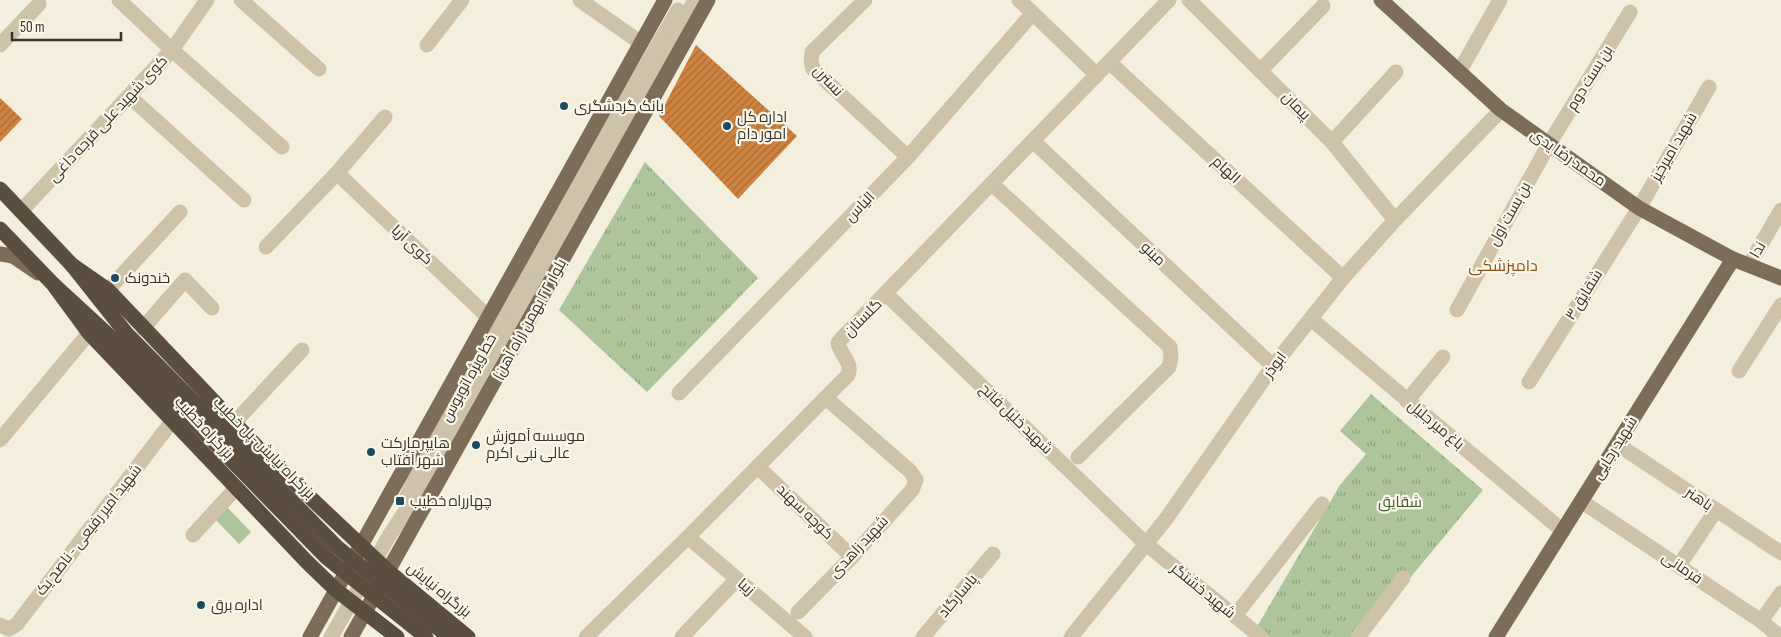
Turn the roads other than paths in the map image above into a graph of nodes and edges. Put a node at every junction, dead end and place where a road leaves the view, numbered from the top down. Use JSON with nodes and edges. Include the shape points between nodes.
{"nodes":[{"id":1,"x":119,"y":0,"type":"edge"},
{"id":2,"x":207,"y":0,"type":"edge"},
{"id":3,"x":241,"y":0,"type":"edge"},
{"id":4,"x":462,"y":0,"type":"edge"},
{"id":5,"x":580,"y":0,"type":"edge"},
{"id":6,"x":665,"y":0,"type":"edge"},
{"id":7,"x":684,"y":0,"type":"edge"},
{"id":8,"x":696,"y":0,"type":"edge"},
{"id":9,"x":708,"y":0,"type":"edge"},
{"id":10,"x":865,"y":0,"type":"edge"},
{"id":11,"x":1018,"y":0,"type":"edge"},
{"id":12,"x":1169,"y":0,"type":"edge"},
{"id":13,"x":1188,"y":0,"type":"edge"},
{"id":14,"x":1500,"y":0,"type":"edge"},
{"id":15,"x":1384,"y":1,"type":"edge"},
{"id":16,"x":40,"y":4,"type":"dead end"},
{"id":17,"x":1323,"y":6,"type":"dead end"},
{"id":18,"x":1630,"y":12,"type":"dead end"},
{"id":19,"x":1032,"y":14,"type":"junction"},
{"id":20,"x":641,"y":44,"type":"junction"},
{"id":21,"x":0,"y":45,"type":"edge"},
{"id":22,"x":427,"y":45,"type":"dead end"},
{"id":23,"x":172,"y":50,"type":"junction"},
{"id":24,"x":1109,"y":62,"type":"junction"},
{"id":25,"x":319,"y":69,"type":"dead end"},
{"id":26,"x":1260,"y":71,"type":"junction"},
{"id":27,"x":1396,"y":72,"type":"dead end"},
{"id":28,"x":1459,"y":72,"type":"junction"},
{"id":29,"x":1097,"y":75,"type":"junction"},
{"id":30,"x":1709,"y":87,"type":"dead end"},
{"id":31,"x":129,"y":96,"type":"junction"},
{"id":32,"x":1501,"y":110,"type":"junction"},
{"id":33,"x":385,"y":118,"type":"dead end"},
{"id":34,"x":1033,"y":141,"type":"junction"},
{"id":35,"x":1332,"y":142,"type":"junction"},
{"id":36,"x":1549,"y":144,"type":"junction"},
{"id":37,"x":282,"y":147,"type":"dead end"},
{"id":38,"x":908,"y":157,"type":"junction"},
{"id":39,"x":336,"y":173,"type":"junction"},
{"id":40,"x":992,"y":184,"type":"junction"},
{"id":41,"x":0,"y":189,"type":"edge"},
{"id":42,"x":244,"y":200,"type":"dead end"},
{"id":43,"x":1639,"y":208,"type":"junction"},
{"id":44,"x":22,"y":210,"type":"junction"},
{"id":45,"x":1781,"y":210,"type":"edge"},
{"id":46,"x":180,"y":212,"type":"dead end"},
{"id":47,"x":1394,"y":220,"type":"junction"},
{"id":48,"x":0,"y":229,"type":"edge"},
{"id":49,"x":266,"y":247,"type":"dead end"},
{"id":50,"x":0,"y":254,"type":"edge"},
{"id":51,"x":1733,"y":259,"type":"junction"},
{"id":52,"x":72,"y":265,"type":"junction"},
{"id":53,"x":1749,"y":265,"type":"junction"},
{"id":54,"x":1343,"y":278,"type":"junction"},
{"id":55,"x":1781,"y":278,"type":"edge"},
{"id":56,"x":54,"y":284,"type":"junction"},
{"id":57,"x":108,"y":290,"type":"junction"},
{"id":58,"x":886,"y":294,"type":"junction"},
{"id":59,"x":1781,"y":305,"type":"edge"},
{"id":60,"x":212,"y":308,"type":"dead end"},
{"id":61,"x":1457,"y":310,"type":"dead end"},
{"id":62,"x":488,"y":317,"type":"junction"},
{"id":63,"x":1310,"y":319,"type":"junction"},
{"id":64,"x":143,"y":328,"type":"junction"},
{"id":65,"x":89,"y":333,"type":"junction"},
{"id":66,"x":302,"y":350,"type":"dead end"},
{"id":67,"x":1443,"y":357,"type":"dead end"},
{"id":68,"x":1274,"y":366,"type":"junction"},
{"id":69,"x":1739,"y":372,"type":"dead end"},
{"id":70,"x":1529,"y":382,"type":"dead end"},
{"id":71,"x":679,"y":393,"type":"dead end"},
{"id":72,"x":826,"y":398,"type":"junction"},
{"id":73,"x":1407,"y":401,"type":"junction"},
{"id":74,"x":173,"y":420,"type":"junction"},
{"id":75,"x":234,"y":423,"type":"junction"},
{"id":76,"x":0,"y":440,"type":"edge"},
{"id":77,"x":1617,"y":444,"type":"junction"},
{"id":78,"x":262,"y":452,"type":"junction"},
{"id":79,"x":1078,"y":457,"type":"dead end"},
{"id":80,"x":758,"y":467,"type":"junction"},
{"id":81,"x":292,"y":480,"type":"junction"},
{"id":82,"x":233,"y":485,"type":"junction"},
{"id":83,"x":1581,"y":501,"type":"junction"},
{"id":84,"x":1322,"y":504,"type":"dead end"},
{"id":85,"x":1716,"y":510,"type":"junction"},
{"id":86,"x":260,"y":513,"type":"junction"},
{"id":87,"x":1562,"y":531,"type":"junction"},
{"id":88,"x":193,"y":535,"type":"dead end"},
{"id":89,"x":389,"y":536,"type":"junction"},
{"id":90,"x":688,"y":537,"type":"junction"},
{"id":91,"x":1146,"y":544,"type":"junction"},
{"id":92,"x":361,"y":546,"type":"junction"},
{"id":93,"x":1781,"y":553,"type":"edge"},
{"id":94,"x":993,"y":554,"type":"dead end"},
{"id":95,"x":852,"y":557,"type":"junction"},
{"id":96,"x":1684,"y":558,"type":"dead end"},
{"id":97,"x":375,"y":559,"type":"junction"},
{"id":98,"x":388,"y":571,"type":"junction"},
{"id":99,"x":1403,"y":578,"type":"dead end"},
{"id":100,"x":737,"y":579,"type":"junction"},
{"id":101,"x":336,"y":590,"type":"junction"},
{"id":102,"x":1781,"y":593,"type":"edge"},
{"id":103,"x":351,"y":602,"type":"junction"},
{"id":104,"x":798,"y":612,"type":"dead end"},
{"id":105,"x":365,"y":613,"type":"junction"},
{"id":106,"x":1234,"y":616,"type":"junction"},
{"id":107,"x":1761,"y":621,"type":"junction"},
{"id":108,"x":0,"y":625,"type":"edge"},
{"id":109,"x":1250,"y":634,"type":"edge"},
{"id":110,"x":310,"y":637,"type":"edge"},
{"id":111,"x":331,"y":637,"type":"edge"},
{"id":112,"x":351,"y":637,"type":"edge"},
{"id":113,"x":397,"y":637,"type":"edge"},
{"id":114,"x":426,"y":637,"type":"edge"},
{"id":115,"x":449,"y":637,"type":"edge"},
{"id":116,"x":468,"y":637,"type":"edge"},
{"id":117,"x":586,"y":637,"type":"edge"},
{"id":118,"x":682,"y":637,"type":"edge"},
{"id":119,"x":805,"y":637,"type":"edge"},
{"id":120,"x":923,"y":637,"type":"edge"},
{"id":121,"x":1071,"y":637,"type":"edge"},
{"id":122,"x":1358,"y":637,"type":"edge"},
{"id":123,"x":1496,"y":637,"type":"edge"},
{"id":124,"x":1780,"y":637,"type":"edge"}],
"edges":[{"from":1,"to":23,"type":"street"},
{"from":2,"to":23,"type":"street","name":"کوی شهید علی قرجه داغی"},
{"from":3,"to":25,"type":"street"},
{"from":4,"to":22,"type":"street"},
{"from":5,"to":20,"type":"street"},
{"from":6,"to":20,"type":"main road"},
{"from":7,"to":89,"type":"street","name":"خط ویژه اتوبوس","via":[[453,406],[420,467]]},
{"from":8,"to":89,"type":"street","name":"خط ویژه اتوبوس","via":[[435,466]]},
{"from":9,"to":98,"type":"main road","name":"بلوار ۲۲ بهمن (راه آهن)"},
{"from":10,"to":38,"type":"street","name":"نسترن","via":[[812,52],[813,69]]},
{"from":11,"to":19,"type":"street"},
{"from":12,"to":24,"type":"street","name":"گلستان"},
{"from":13,"to":26,"type":"street","name":"پیمان"},
{"from":14,"to":28,"type":"street"},
{"from":15,"to":28,"type":"main road","name":"محمد رضا یدی"},
{"from":16,"to":21,"type":"street"},
{"from":17,"to":26,"type":"street"},
{"from":18,"to":36,"type":"street","name":"بن بست دوم"},
{"from":19,"to":29,"type":"street"},
{"from":19,"to":38,"type":"street","name":"الیاس"},
{"from":20,"to":62,"type":"main road"},
{"from":23,"to":31,"type":"street","name":"کوی شهید علی قرجه داغی"},
{"from":23,"to":37,"type":"street"},
{"from":24,"to":29,"type":"street","name":"گلستان"},
{"from":24,"to":54,"type":"street","name":"الهام"},
{"from":26,"to":35,"type":"street","name":"پیمان"},
{"from":27,"to":35,"type":"street"},
{"from":28,"to":32,"type":"main road","name":"محمد رضا یدی"},
{"from":29,"to":34,"type":"street","name":"گلستان"},
{"from":30,"to":43,"type":"street","name":"شهید امیرخیز"},
{"from":31,"to":42,"type":"street"},
{"from":31,"to":44,"type":"street","name":"کوی شهید علی قرجه داغی"},
{"from":32,"to":36,"type":"main road","name":"محمد رضا یدی"},
{"from":32,"to":47,"type":"street","name":"ابوذر"},
{"from":33,"to":39,"type":"street"},
{"from":34,"to":40,"type":"street","name":"گلستان"},
{"from":34,"to":68,"type":"street","name":"مینو"},
{"from":35,"to":47,"type":"street","name":"پیمان"},
{"from":36,"to":43,"type":"main road","name":"محمد رضا یدی"},
{"from":36,"to":61,"type":"street","name":"بن بست اول"},
{"from":38,"to":71,"type":"street","name":"الیاس"},
{"from":39,"to":49,"type":"street"},
{"from":39,"to":62,"type":"street","name":"کوی آریا"},
{"from":40,"to":58,"type":"street","name":"گلستان"},
{"from":40,"to":79,"type":"street","via":[[1170,347],[1169,367]]},
{"from":41,"to":44,"type":"highway"},
{"from":43,"to":51,"type":"main road","name":"محمد رضا یدی"},
{"from":43,"to":70,"type":"street","name":"شقایق ۳"},
{"from":44,"to":52,"type":"highway"},
{"from":45,"to":53,"type":"street","name":"ندا"},
{"from":46,"to":57,"type":"street"},
{"from":47,"to":54,"type":"street","name":"ابوذر"},
{"from":48,"to":56,"type":"highway"},
{"from":50,"to":56,"type":"main road","via":[[13,256]]},
{"from":51,"to":53,"type":"main road","name":"محمد رضا یدی"},
{"from":51,"to":77,"type":"main road","name":"شهید رجایی"},
{"from":52,"to":57,"type":"highway","name":"بزرگراه خطیب"},
{"from":52,"to":115,"type":"highway","name":"بزرگراه نیایش-پل خطیب","bridge":true,"via":[[126,334],[337,547]]},
{"from":53,"to":55,"type":"main road","name":"محمد رضا یدی"},
{"from":54,"to":63,"type":"street","name":"ابوذر"},
{"from":56,"to":65,"type":"highway","name":"بزرگراه خطیب"},
{"from":56,"to":114,"type":"highway","name":"بزرگراه نیایش-پل خطیب","bridge":true,"via":[[116,342],[327,558]]},
{"from":57,"to":64,"type":"highway","name":"بزرگراه خطیب"},
{"from":58,"to":72,"type":"street","name":"گلستان","via":[[838,343],[850,369]]},
{"from":58,"to":91,"type":"street","name":"شهید خلیل فاتح"},
{"from":59,"to":69,"type":"street"},
{"from":60,"to":64,"type":"street","via":[[185,280]]},
{"from":62,"to":92,"type":"main road"},
{"from":63,"to":68,"type":"street","name":"ابوذر"},
{"from":63,"to":73,"type":"street","name":"باغ میر جلیل"},
{"from":64,"to":75,"type":"highway","name":"بزرگراه خطیب"},
{"from":65,"to":74,"type":"highway","name":"بزرگراه خطیب"},
{"from":65,"to":76,"type":"street"},
{"from":66,"to":75,"type":"street"},
{"from":67,"to":73,"type":"street"},
{"from":68,"to":91,"type":"street","name":"ابوذر"},
{"from":72,"to":80,"type":"street","name":"گلستان"},
{"from":72,"to":95,"type":"street","name":"شهید زاهدی","via":[[910,471],[916,480],[912,490]]},
{"from":73,"to":87,"type":"street","name":"باغ میر جلیل"},
{"from":74,"to":82,"type":"highway","name":"بزرگراه خطیب"},
{"from":74,"to":108,"type":"street","name":"شهید امیر رفیعی - ناصح یک","via":[[16,624],[9,629]]},
{"from":75,"to":78,"type":"highway","name":"بزرگراه خطیب"},
{"from":77,"to":83,"type":"main road","name":"شهید رجایی"},
{"from":77,"to":85,"type":"street","name":"باهنر"},
{"from":78,"to":81,"type":"highway","name":"بزرگراه خطیب"},
{"from":78,"to":82,"type":"highway","via":[[268,464],[267,476],[258,486],[244,489]]},
{"from":80,"to":90,"type":"street","name":"گلستان"},
{"from":80,"to":95,"type":"street","name":"کوچه سهند"},
{"from":81,"to":86,"type":"highway","via":[[276,480],[264,489],[260,496]]},
{"from":81,"to":92,"type":"highway","name":"بزرگراه خطیب"},
{"from":82,"to":86,"type":"highway","name":"بزرگراه خطیب"},
{"from":82,"to":88,"type":"street"},
{"from":83,"to":87,"type":"main road","name":"شهید رجایی"},
{"from":83,"to":107,"type":"street","name":"فرمانی"},
{"from":84,"to":106,"type":"street"},
{"from":85,"to":93,"type":"street","name":"باهنر"},
{"from":85,"to":96,"type":"street"},
{"from":86,"to":101,"type":"highway","name":"بزرگراه خطیب"},
{"from":87,"to":123,"type":"main road","name":"شهید رجایی"},
{"from":89,"to":97,"type":"street"},
{"from":90,"to":100,"type":"street","name":"زیبا"},
{"from":90,"to":117,"type":"street","name":"گلستان"},
{"from":91,"to":106,"type":"street","name":"شهید خشتگر"},
{"from":91,"to":121,"type":"street","name":"ابوذر"},
{"from":92,"to":97,"type":"highway","name":"بزرگراه خطیب"},
{"from":92,"to":101,"type":"main road"},
{"from":94,"to":120,"type":"street","name":"پاسارگاد"},
{"from":95,"to":104,"type":"street","name":"شهید زاهدی"},
{"from":97,"to":98,"type":"highway","name":"بزرگراه نیایش"},
{"from":97,"to":103,"type":"street"},
{"from":98,"to":105,"type":"main road","name":"بلوار ۲۲ بهمن (راه آهن)"},
{"from":98,"to":116,"type":"highway","name":"بزرگراه نیایش"},
{"from":99,"to":122,"type":"street"},
{"from":100,"to":118,"type":"street"},
{"from":100,"to":119,"type":"street","name":"زیبا"},
{"from":101,"to":103,"type":"highway","name":"بزرگراه خطیب"},
{"from":101,"to":110,"type":"main road"},
{"from":102,"to":107,"type":"street"},
{"from":103,"to":105,"type":"highway","name":"بزرگراه خطیب"},
{"from":103,"to":111,"type":"street"},
{"from":105,"to":112,"type":"main road","name":"بلوار ۲۲ بهمن (راه آهن)"},
{"from":105,"to":113,"type":"highway"},
{"from":106,"to":109,"type":"street","name":"شهید خشتگر"},
{"from":107,"to":124,"type":"street","name":"فرمانی"}]}
